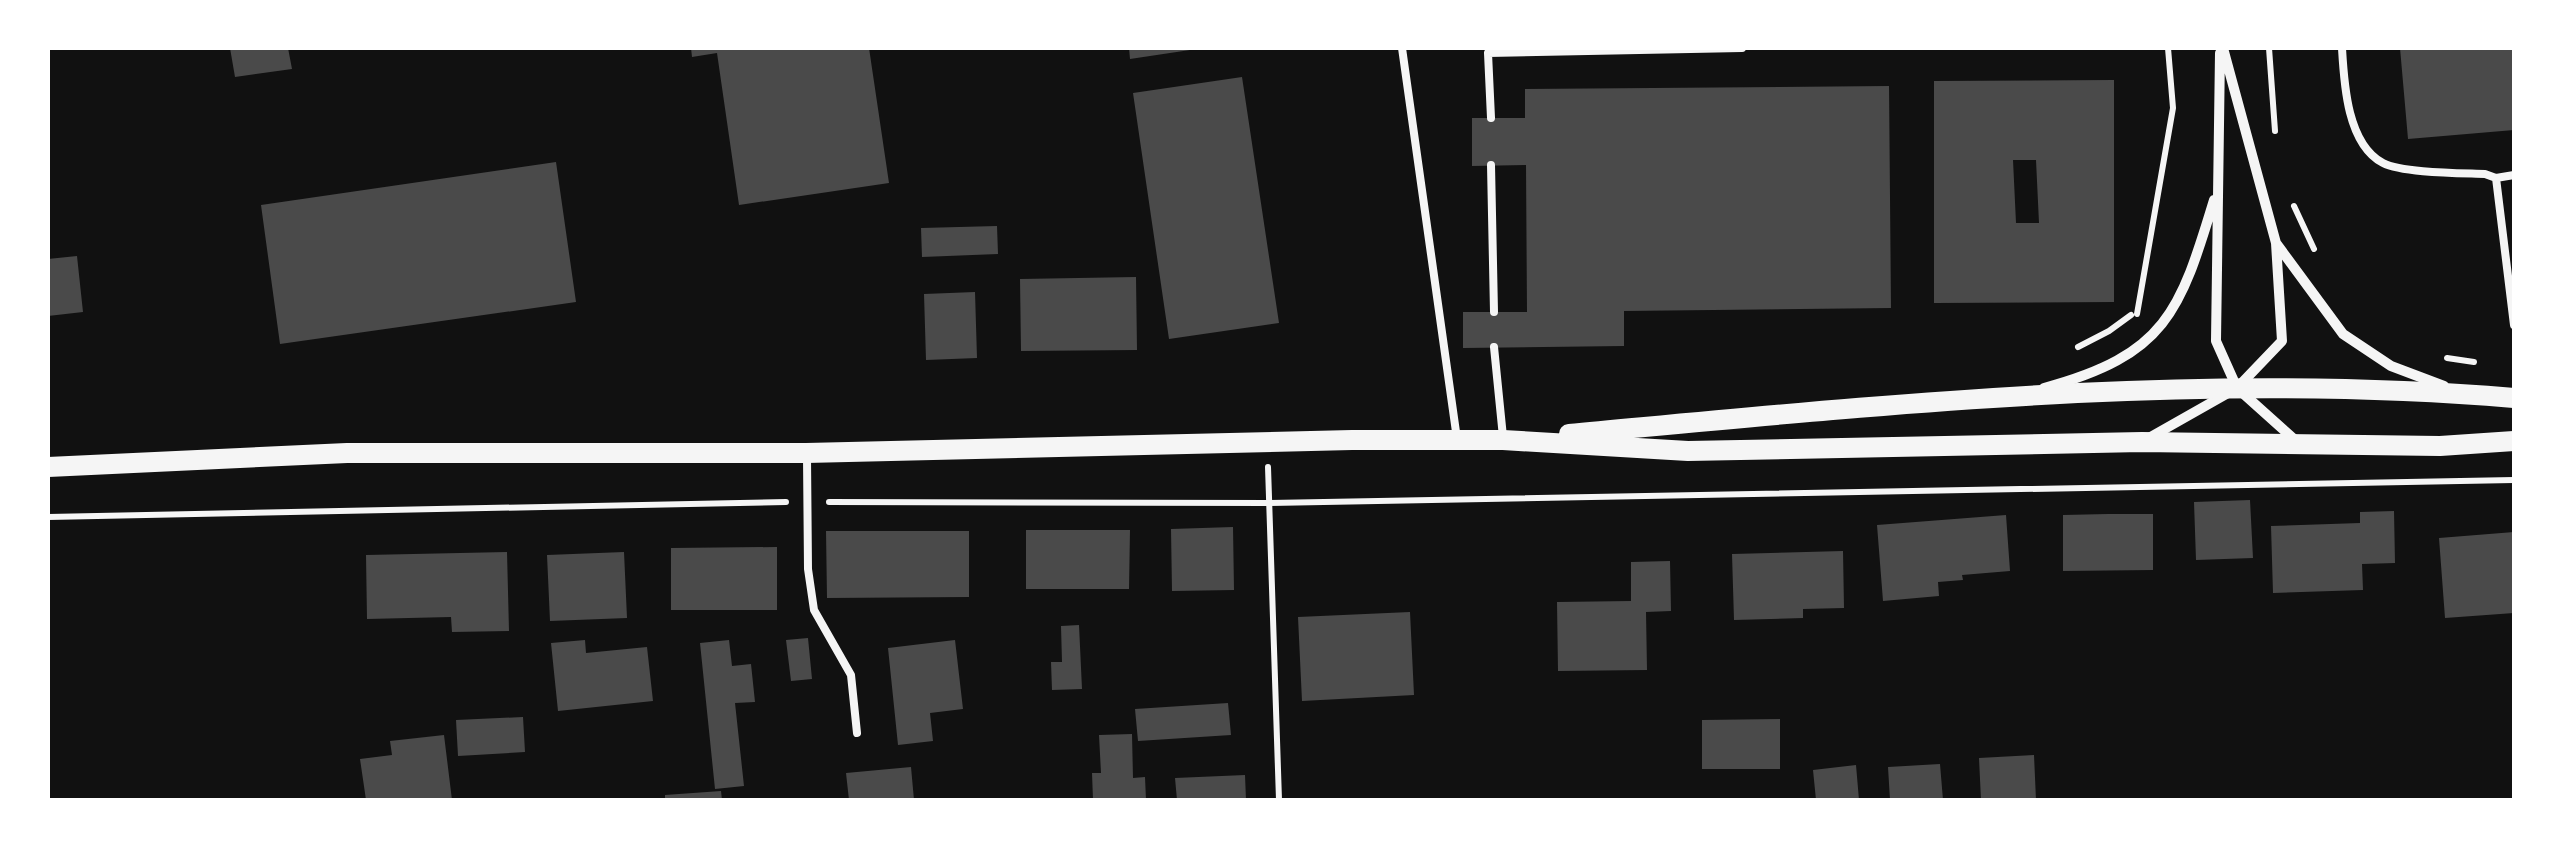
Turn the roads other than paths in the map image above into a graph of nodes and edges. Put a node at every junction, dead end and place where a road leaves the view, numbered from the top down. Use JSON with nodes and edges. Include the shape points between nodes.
{"nodes":[{"id":1,"x":1402,"y":48,"type":"edge"},
{"id":2,"x":1742,"y":48,"type":"edge"},
{"id":3,"x":2222,"y":48,"type":"edge"},
{"id":4,"x":2342,"y":48,"type":"edge"},
{"id":5,"x":1491,"y":118,"type":"dead end"},
{"id":6,"x":1490,"y":165,"type":"dead end"},
{"id":7,"x":2514,"y":175,"type":"edge"},
{"id":8,"x":2496,"y":178,"type":"junction"},
{"id":9,"x":2219,"y":184,"type":"junction"},
{"id":10,"x":2276,"y":243,"type":"junction"},
{"id":11,"x":1494,"y":312,"type":"dead end"},
{"id":12,"x":2514,"y":325,"type":"edge"},
{"id":13,"x":1494,"y":347,"type":"dead end"},
{"id":14,"x":2237,"y":388,"type":"junction"},
{"id":15,"x":2021,"y":394,"type":"junction"},
{"id":16,"x":2464,"y":394,"type":"junction"},
{"id":17,"x":2514,"y":398,"type":"edge"},
{"id":18,"x":1457,"y":440,"type":"junction"},
{"id":19,"x":1503,"y":440,"type":"junction"},
{"id":20,"x":2514,"y":441,"type":"edge"},
{"id":21,"x":2142,"y":442,"type":"junction"},
{"id":22,"x":2300,"y":444,"type":"junction"},
{"id":23,"x":806,"y":453,"type":"junction"},
{"id":24,"x":48,"y":467,"type":"edge"},
{"id":25,"x":857,"y":733,"type":"dead end"}],
"edges":[{"from":1,"to":18,"type":"lane"},
{"from":2,"to":5,"type":"lane","via":[[1488,53]]},
{"from":3,"to":9,"type":"street"},
{"from":3,"to":10,"type":"street"},
{"from":4,"to":8,"type":"lane","via":[[2356,129],[2370,155],[2387,165]]},
{"from":6,"to":11,"type":"lane"},
{"from":7,"to":8,"type":"lane"},
{"from":8,"to":12,"type":"lane"},
{"from":9,"to":14,"type":"street","via":[[2216,341]]},
{"from":9,"to":15,"type":"street","via":[[2189,280],[2162,327],[2086,376]]},
{"from":10,"to":14,"type":"street","via":[[2282,341]]},
{"from":10,"to":16,"type":"street","via":[[2343,334],[2391,366]]},
{"from":13,"to":19,"type":"lane"},
{"from":14,"to":15,"type":"main road"},
{"from":14,"to":16,"type":"main road"},
{"from":14,"to":21,"type":"street"},
{"from":14,"to":22,"type":"street"},
{"from":15,"to":19,"type":"main road"},
{"from":16,"to":17,"type":"main road"},
{"from":18,"to":19,"type":"main road"},
{"from":18,"to":23,"type":"main road"},
{"from":19,"to":21,"type":"main road","via":[[1688,451]]},
{"from":20,"to":22,"type":"main road"},
{"from":21,"to":22,"type":"main road"},
{"from":23,"to":24,"type":"main road","via":[[347,454]]},
{"from":23,"to":25,"type":"lane","via":[[814,610],[851,675]]}]}
